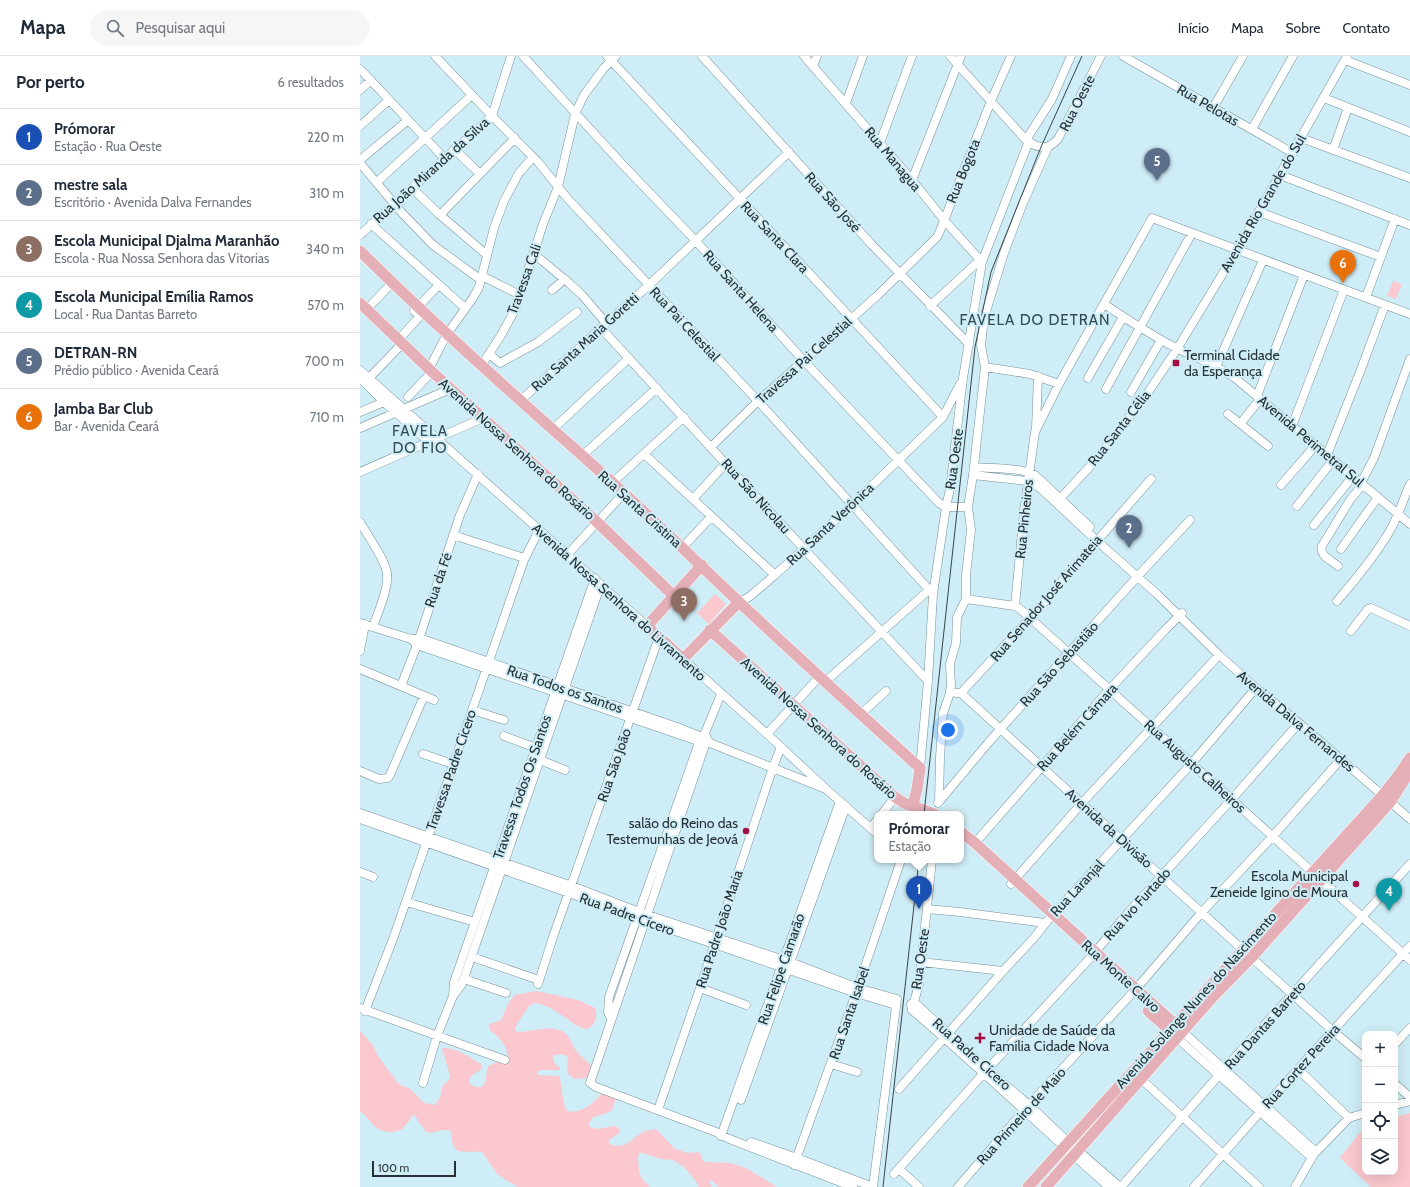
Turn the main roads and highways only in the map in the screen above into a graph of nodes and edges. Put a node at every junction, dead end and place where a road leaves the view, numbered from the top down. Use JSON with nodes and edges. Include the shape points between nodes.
{"nodes":[{"id":1,"x":360,"y":251,"type":"edge"},
{"id":2,"x":363,"y":306,"type":"edge"},
{"id":3,"x":702,"y":565,"type":"junction"},
{"id":4,"x":674,"y":596,"type":"junction"},
{"id":5,"x":739,"y":602,"type":"junction"},
{"id":6,"x":710,"y":630,"type":"junction"},
{"id":7,"x":682,"y":659,"type":"joint"},
{"id":8,"x":1410,"y":758,"type":"edge"},
{"id":9,"x":920,"y":768,"type":"joint"},
{"id":10,"x":1410,"y":771,"type":"edge"},
{"id":11,"x":1387,"y":798,"type":"junction"},
{"id":12,"x":912,"y":810,"type":"edge"},
{"id":13,"x":964,"y":834,"type":"edge"},
{"id":14,"x":964,"y":843,"type":"edge"},
{"id":15,"x":1013,"y":882,"type":"junction"},
{"id":16,"x":1176,"y":1031,"type":"junction"},
{"id":17,"x":1028,"y":1187,"type":"edge"},
{"id":18,"x":1046,"y":1187,"type":"edge"}],
"edges":[{"from":1,"to":3,"type":"main road","name":"Rua Santa Cristina","via":[[481,366]]},
{"from":2,"to":4,"type":"main road","name":"Avenida Nossa Senhora do Rosário"},
{"from":3,"to":4,"type":"main road"},
{"from":3,"to":5,"type":"main road","name":"Rua Santa Cristina"},
{"from":4,"to":7,"type":"main road","name":"Avenida Nossa Senhora do Livramento","via":[[647,626]]},
{"from":5,"to":6,"type":"main road","name":"Rua Santa Verônica"},
{"from":5,"to":9,"type":"main road","name":"Rua Santa Cristina"},
{"from":6,"to":7,"type":"main road","name":"Rua Santa Verônica"},
{"from":6,"to":12,"type":"main road","name":"Avenida Nossa Senhora do Rosário"},
{"from":8,"to":11,"type":"main road","name":"Avenida Solange Nunes do Nascimento"},
{"from":9,"to":12,"type":"main road","name":"Rua Oeste"},
{"from":10,"to":11,"type":"main road","name":"Avenida Solange Nunes do Nascimento"},
{"from":11,"to":16,"type":"main road","name":"Avenida Solange Nunes do Nascimento","via":[[1312,872],[1243,949]]},
{"from":11,"to":16,"type":"main road","name":"Avenida Solange Nunes do Nascimento","via":[[1252,957]]},
{"from":13,"to":15,"type":"main road","name":"Rua Monte Calvo"},
{"from":14,"to":15,"type":"main road","name":"Rua Monte Calvo"},
{"from":15,"to":16,"type":"main road","name":"Rua Monte Calvo","via":[[1049,918],[1093,954]]},
{"from":16,"to":17,"type":"main road","name":"Avenida Solange Nunes do Nascimento"},
{"from":16,"to":18,"type":"main road","name":"Avenida Solange Nunes do Nascimento","via":[[1141,1079]]}]}
